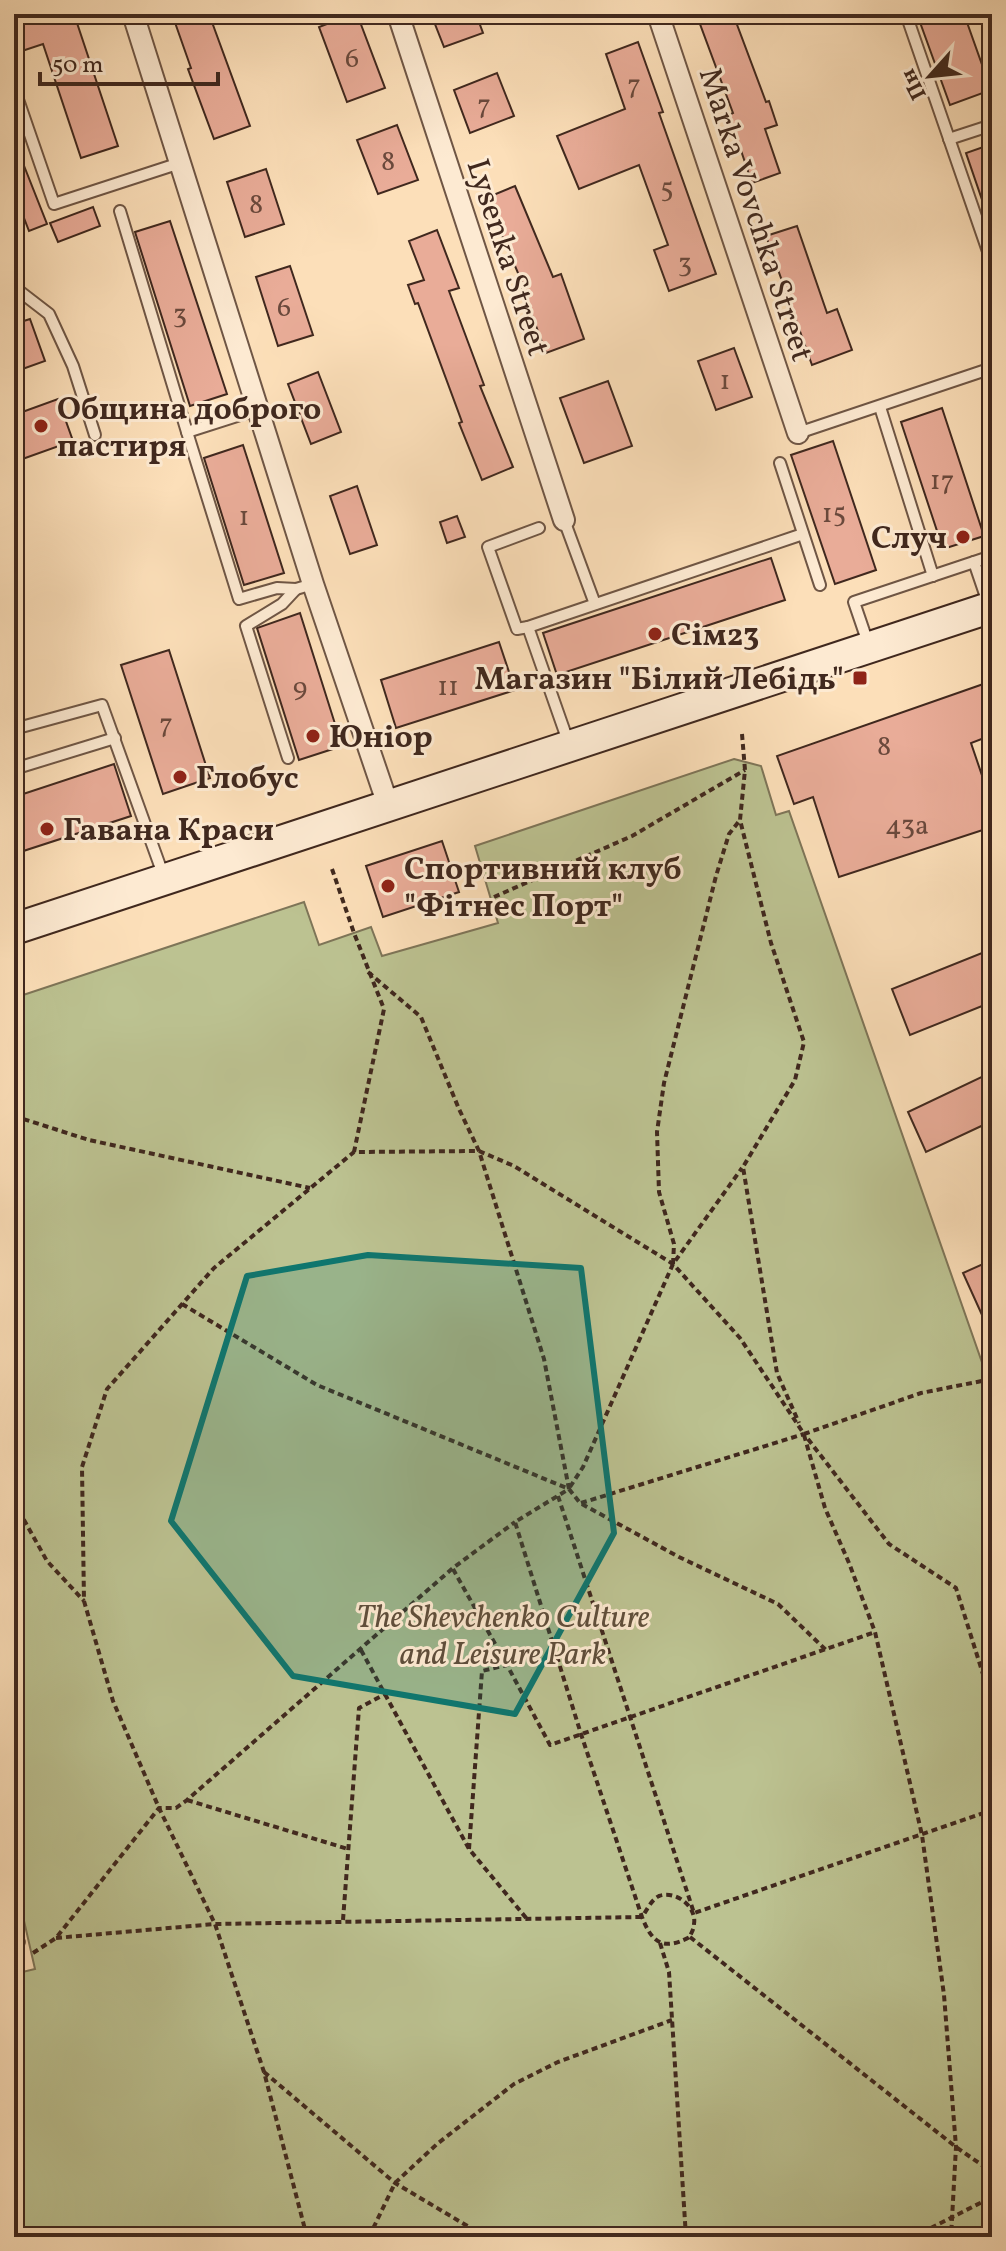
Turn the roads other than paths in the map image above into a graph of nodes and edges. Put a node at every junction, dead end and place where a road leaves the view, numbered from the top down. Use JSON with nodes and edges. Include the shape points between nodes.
{"nodes":[{"id":1,"x":133,"y":14,"type":"edge"},
{"id":2,"x":398,"y":14,"type":"edge"},
{"id":3,"x":658,"y":14,"type":"edge"},
{"id":4,"x":906,"y":14,"type":"edge"},
{"id":5,"x":14,"y":88,"type":"edge"},
{"id":6,"x":992,"y":125,"type":"edge"},
{"id":7,"x":949,"y":139,"type":"junction"},
{"id":8,"x":180,"y":163,"type":"junction"},
{"id":9,"x":120,"y":211,"type":"dead end"},
{"id":10,"x":992,"y":263,"type":"edge"},
{"id":11,"x":14,"y":287,"type":"edge"},
{"id":12,"x":992,"y":368,"type":"edge"},
{"id":13,"x":880,"y":407,"type":"junction"},
{"id":14,"x":259,"y":409,"type":"junction"},
{"id":15,"x":187,"y":432,"type":"junction"},
{"id":16,"x":798,"y":433,"type":"joint"},
{"id":17,"x":95,"y":435,"type":"dead end"},
{"id":18,"x":780,"y":463,"type":"dead end"},
{"id":19,"x":564,"y":520,"type":"joint"},
{"id":20,"x":539,"y":528,"type":"dead end"},
{"id":21,"x":803,"y":534,"type":"junction"},
{"id":22,"x":992,"y":556,"type":"edge"},
{"id":23,"x":974,"y":562,"type":"junction"},
{"id":24,"x":933,"y":576,"type":"junction"},
{"id":25,"x":820,"y":585,"type":"dead end"},
{"id":26,"x":305,"y":587,"type":"junction"},
{"id":27,"x":595,"y":604,"type":"junction"},
{"id":28,"x":991,"y":607,"type":"edge"},
{"id":29,"x":528,"y":627,"type":"junction"},
{"id":30,"x":870,"y":648,"type":"junction"},
{"id":31,"x":14,"y":729,"type":"edge"},
{"id":32,"x":115,"y":738,"type":"junction"},
{"id":33,"x":570,"y":745,"type":"junction"},
{"id":34,"x":288,"y":758,"type":"dead end"},
{"id":35,"x":14,"y":769,"type":"edge"},
{"id":36,"x":388,"y":805,"type":"junction"},
{"id":37,"x":165,"y":879,"type":"junction"},
{"id":38,"x":14,"y":929,"type":"edge"}],
"edges":[{"from":1,"to":8,"type":"street"},
{"from":2,"to":19,"type":"street","name":"Lysenka Street"},
{"from":3,"to":16,"type":"street","name":"Marka Vovchka Street"},
{"from":4,"to":7,"type":"lane"},
{"from":5,"to":8,"type":"lane","via":[[54,204]]},
{"from":6,"to":7,"type":"lane"},
{"from":7,"to":10,"type":"lane"},
{"from":8,"to":14,"type":"street"},
{"from":9,"to":15,"type":"lane"},
{"from":11,"to":17,"type":"lane","via":[[49,314]]},
{"from":12,"to":13,"type":"lane"},
{"from":13,"to":16,"type":"lane"},
{"from":13,"to":24,"type":"lane"},
{"from":14,"to":15,"type":"lane"},
{"from":14,"to":26,"type":"street"},
{"from":15,"to":26,"type":"lane","via":[[239,599],[277,588]]},
{"from":18,"to":21,"type":"lane"},
{"from":19,"to":27,"type":"lane"},
{"from":20,"to":29,"type":"lane","via":[[488,547],[517,629]]},
{"from":21,"to":25,"type":"lane"},
{"from":21,"to":27,"type":"lane"},
{"from":22,"to":23,"type":"lane"},
{"from":23,"to":24,"type":"lane"},
{"from":23,"to":28,"type":"lane"},
{"from":24,"to":30,"type":"lane","via":[[854,602]]},
{"from":26,"to":34,"type":"lane","via":[[246,626]]},
{"from":26,"to":36,"type":"street"},
{"from":27,"to":29,"type":"lane"},
{"from":28,"to":30,"type":"street"},
{"from":29,"to":33,"type":"lane"},
{"from":30,"to":33,"type":"street"},
{"from":31,"to":32,"type":"lane","via":[[102,705]]},
{"from":32,"to":35,"type":"lane"},
{"from":32,"to":37,"type":"lane"},
{"from":33,"to":36,"type":"street"},
{"from":36,"to":37,"type":"street"},
{"from":37,"to":38,"type":"street"}]}
